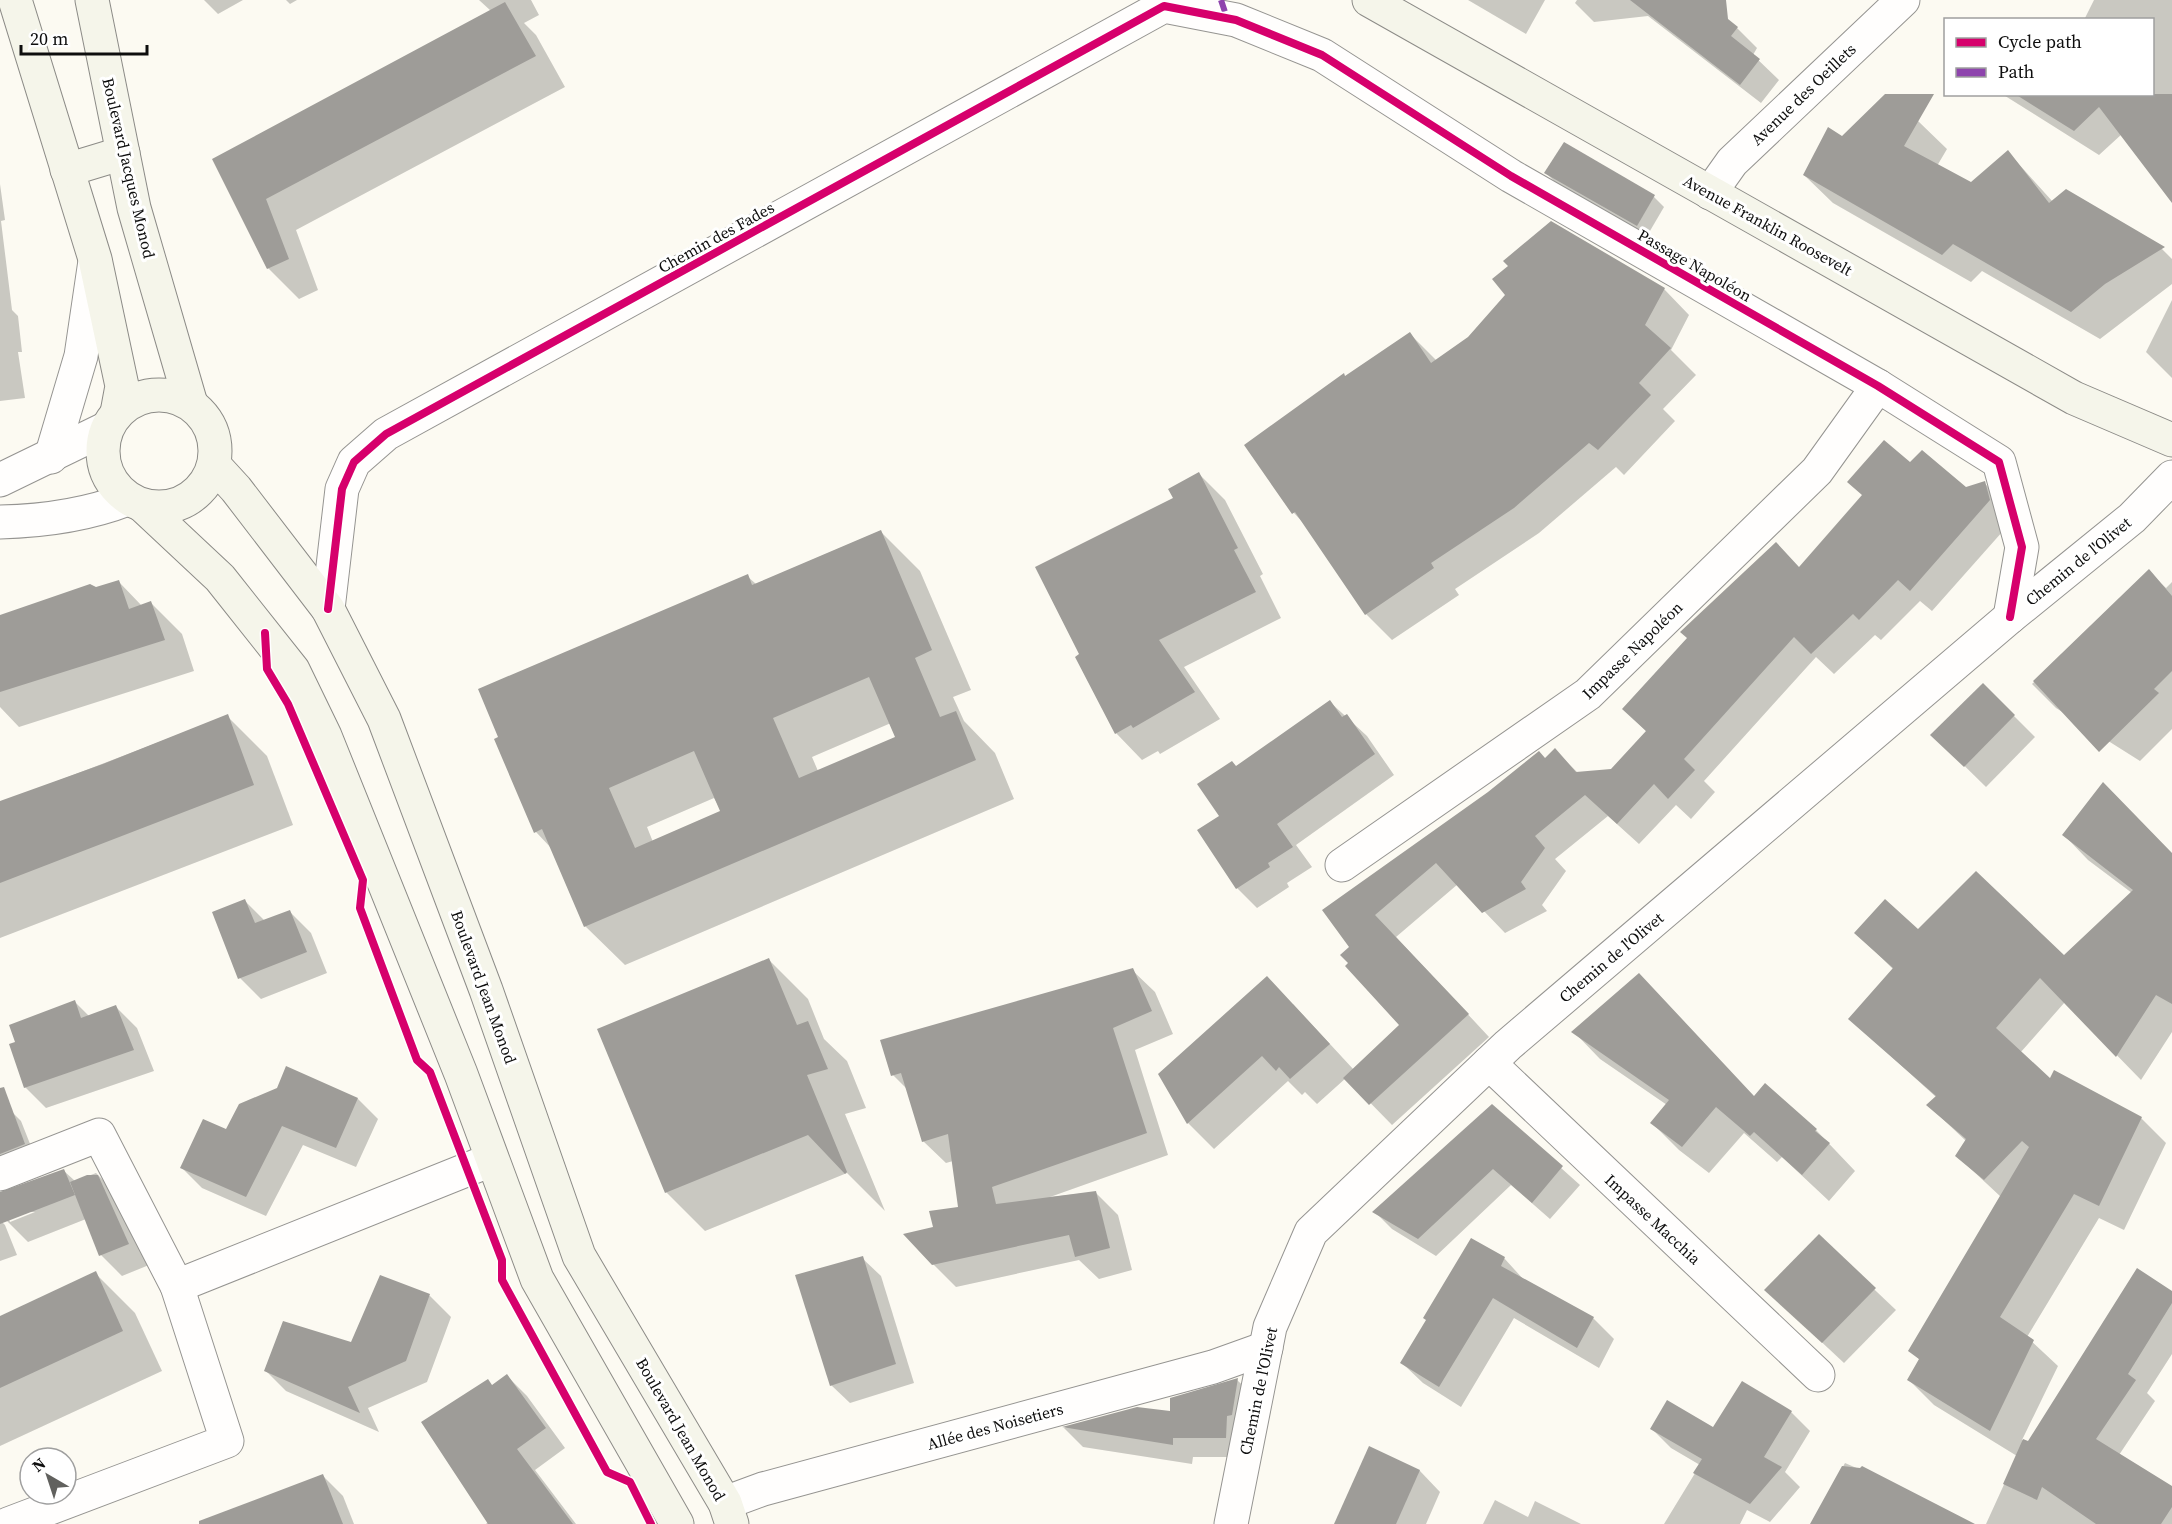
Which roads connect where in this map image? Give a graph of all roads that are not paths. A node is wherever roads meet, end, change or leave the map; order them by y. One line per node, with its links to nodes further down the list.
1 (15, 0): 7 (street)
2 (92, 0): 6 (street, Boulevard Jacques Monod)
3 (1369, 0): 8 (street, Avenue Franklin Roosevelt)
4 (1903, 0): 8 (street, Avenue des Oeillets)
5 (1236, 20): 10 (street, Passage Napoléon); 20 (street, Chemin des Fades)
6 (123, 153): 7 (street); 11 (street, Boulevard Jacques Monod)
7 (67, 170): 9 (street)
8 (1710, 193): 13 (street, Avenue Franklin Roosevelt)
9 (95, 259): 12 (street); 14 (street)
10 (1878, 386): 21 (street, Passage Napoléon); 22 (street, Impasse Napoléon)
11 (191, 404): 12 (street); 15 (street)
12 (112, 421): 14 (street); 18 (street)
13 (2172, 440)
14 (51, 457): 16 (street)
15 (214, 465): 18 (street); 20 (street, Boulevard Jean Monod)
16 (0, 480)
17 (2163, 487): 21 (street, Chemin de l'Olivet)
18 (135, 502): 19 (street); 24 (street)
19 (0, 522)
20 (328, 609): 29 (street, Boulevard Jean Monod)
21 (2010, 616): 23 (street, Chemin de l'Olivet)
22 (1342, 865)
23 (1489, 1063): 27 (street, Chemin de l'Olivet); 28 (street, Impasse Macchia)
24 (491, 1160): 26 (street); 31 (street)
25 (0, 1174): 26 (street)
26 (177, 1286): 30 (street)
27 (1266, 1348): 29 (street, Allée des Noisetiers); 32 (street, Chemin de l'Olivet)
28 (1818, 1375)
29 (729, 1514)
30 (8, 1524)
31 (677, 1524)
32 (1231, 1524)

